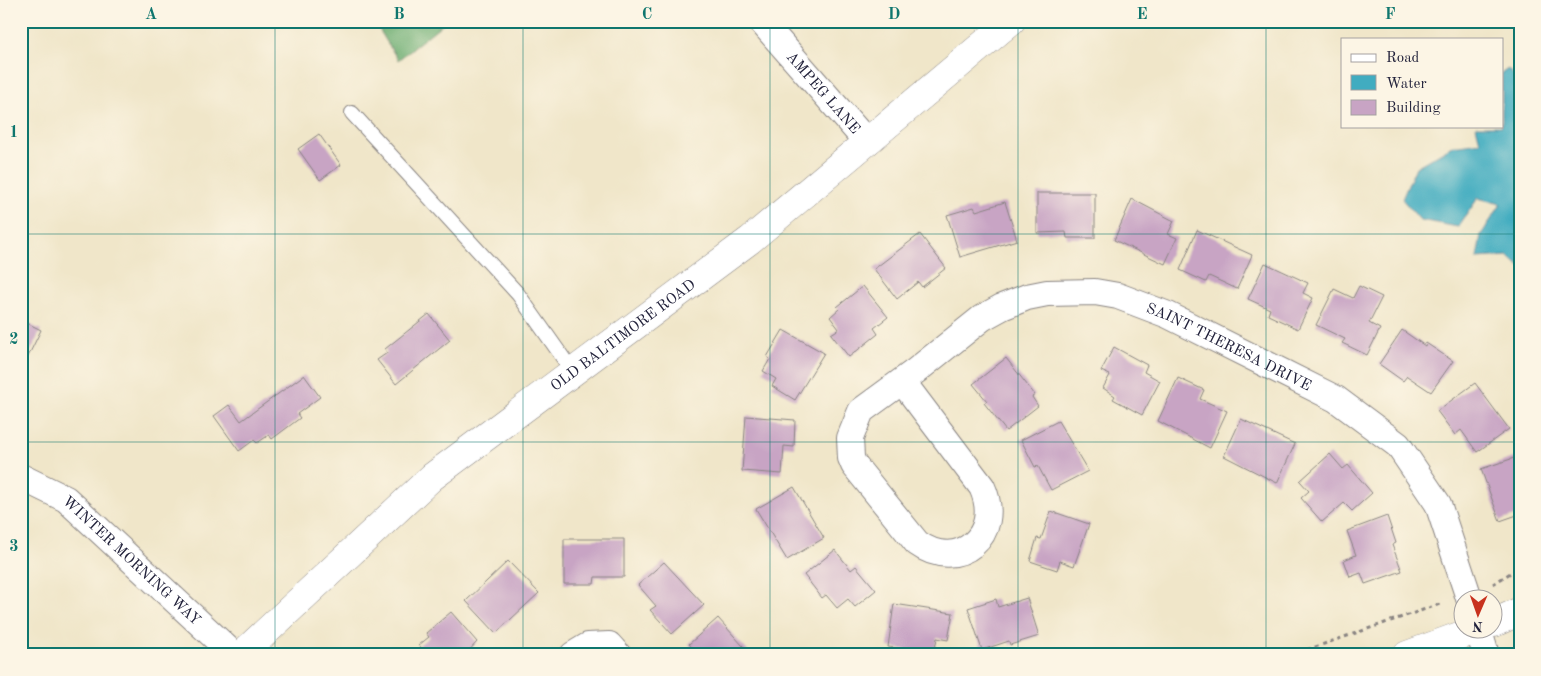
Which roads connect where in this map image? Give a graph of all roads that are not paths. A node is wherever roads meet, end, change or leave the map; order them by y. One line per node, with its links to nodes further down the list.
1 (761, 21): 4 (street, AMPEG LANE)
2 (1011, 21): 4 (street, OLD BALTIMORE ROAD)
3 (352, 113): 5 (lane)
4 (867, 142): 5 (street, OLD BALTIMORE ROAD)
5 (573, 372): 13 (street, OLD BALTIMORE ROAD)
6 (902, 382): 6 (street, SAINT THERESA DRIVE); 8 (street, SAINT THERESA DRIVE)
7 (21, 477): 12 (street, WINTER MORNING WAY)
8 (1466, 588)
9 (1520, 611): 10 (street)
10 (1504, 621)
11 (1466, 638): 16 (street)
12 (234, 655)
13 (241, 655)
14 (573, 655): 15 (street)
15 (618, 655)
16 (1407, 655)

